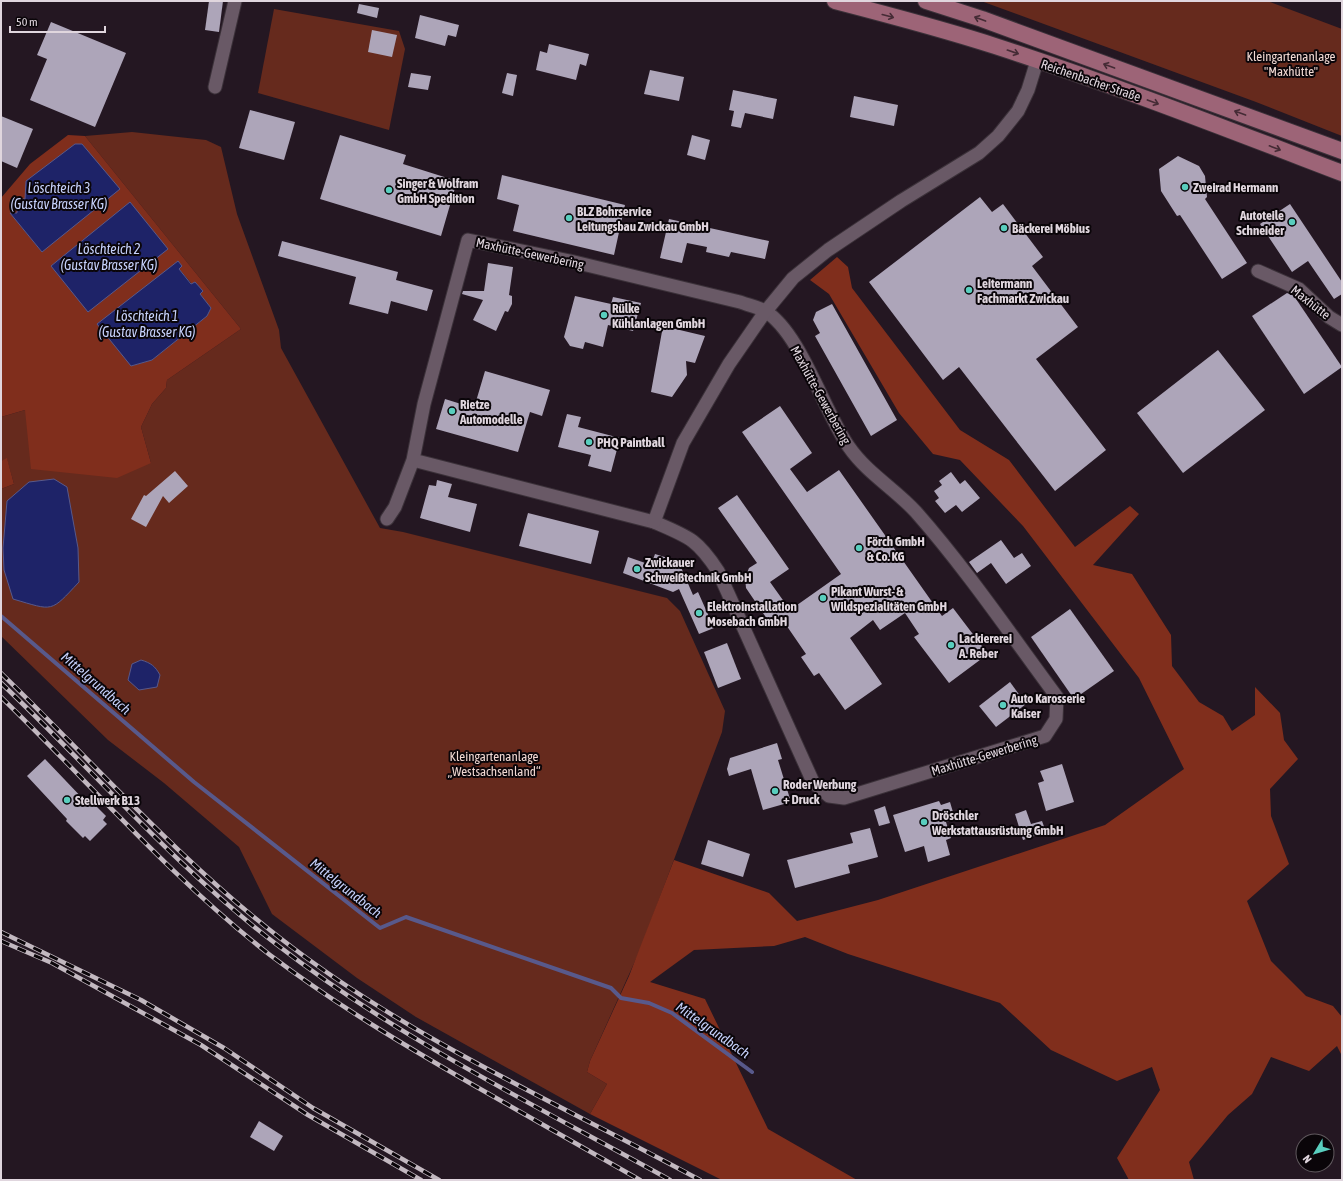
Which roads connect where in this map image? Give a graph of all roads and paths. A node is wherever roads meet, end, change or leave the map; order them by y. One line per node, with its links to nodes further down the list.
1 (234, 1): 6 (street)
2 (835, 1): 5 (main road, Reichenbacher Straße, one-way to 5)
3 (926, 1): 4 (main road, Reichenbacher Straße, one-way to 3)
4 (1043, 42): 5 (main road); 7 (main road, Reichenbacher Straße, one-way to 4)
5 (1037, 61): 8 (main road, Reichenbacher Straße, one-way to 8); 10 (street)
6 (215, 87)
7 (1342, 151)
8 (1342, 173)
9 (1258, 271): 11 (street, Maxhütte)
10 (765, 312): 12 (street, Maxhütte-Gewerbering); 14 (street); 14 (street, Maxhütte-Gewerbering)
11 (1342, 325)
12 (413, 460): 13 (street, Maxhütte-Gewerbering); 14 (street, Maxhütte-Gewerbering)
13 (387, 519)
14 (654, 522)

